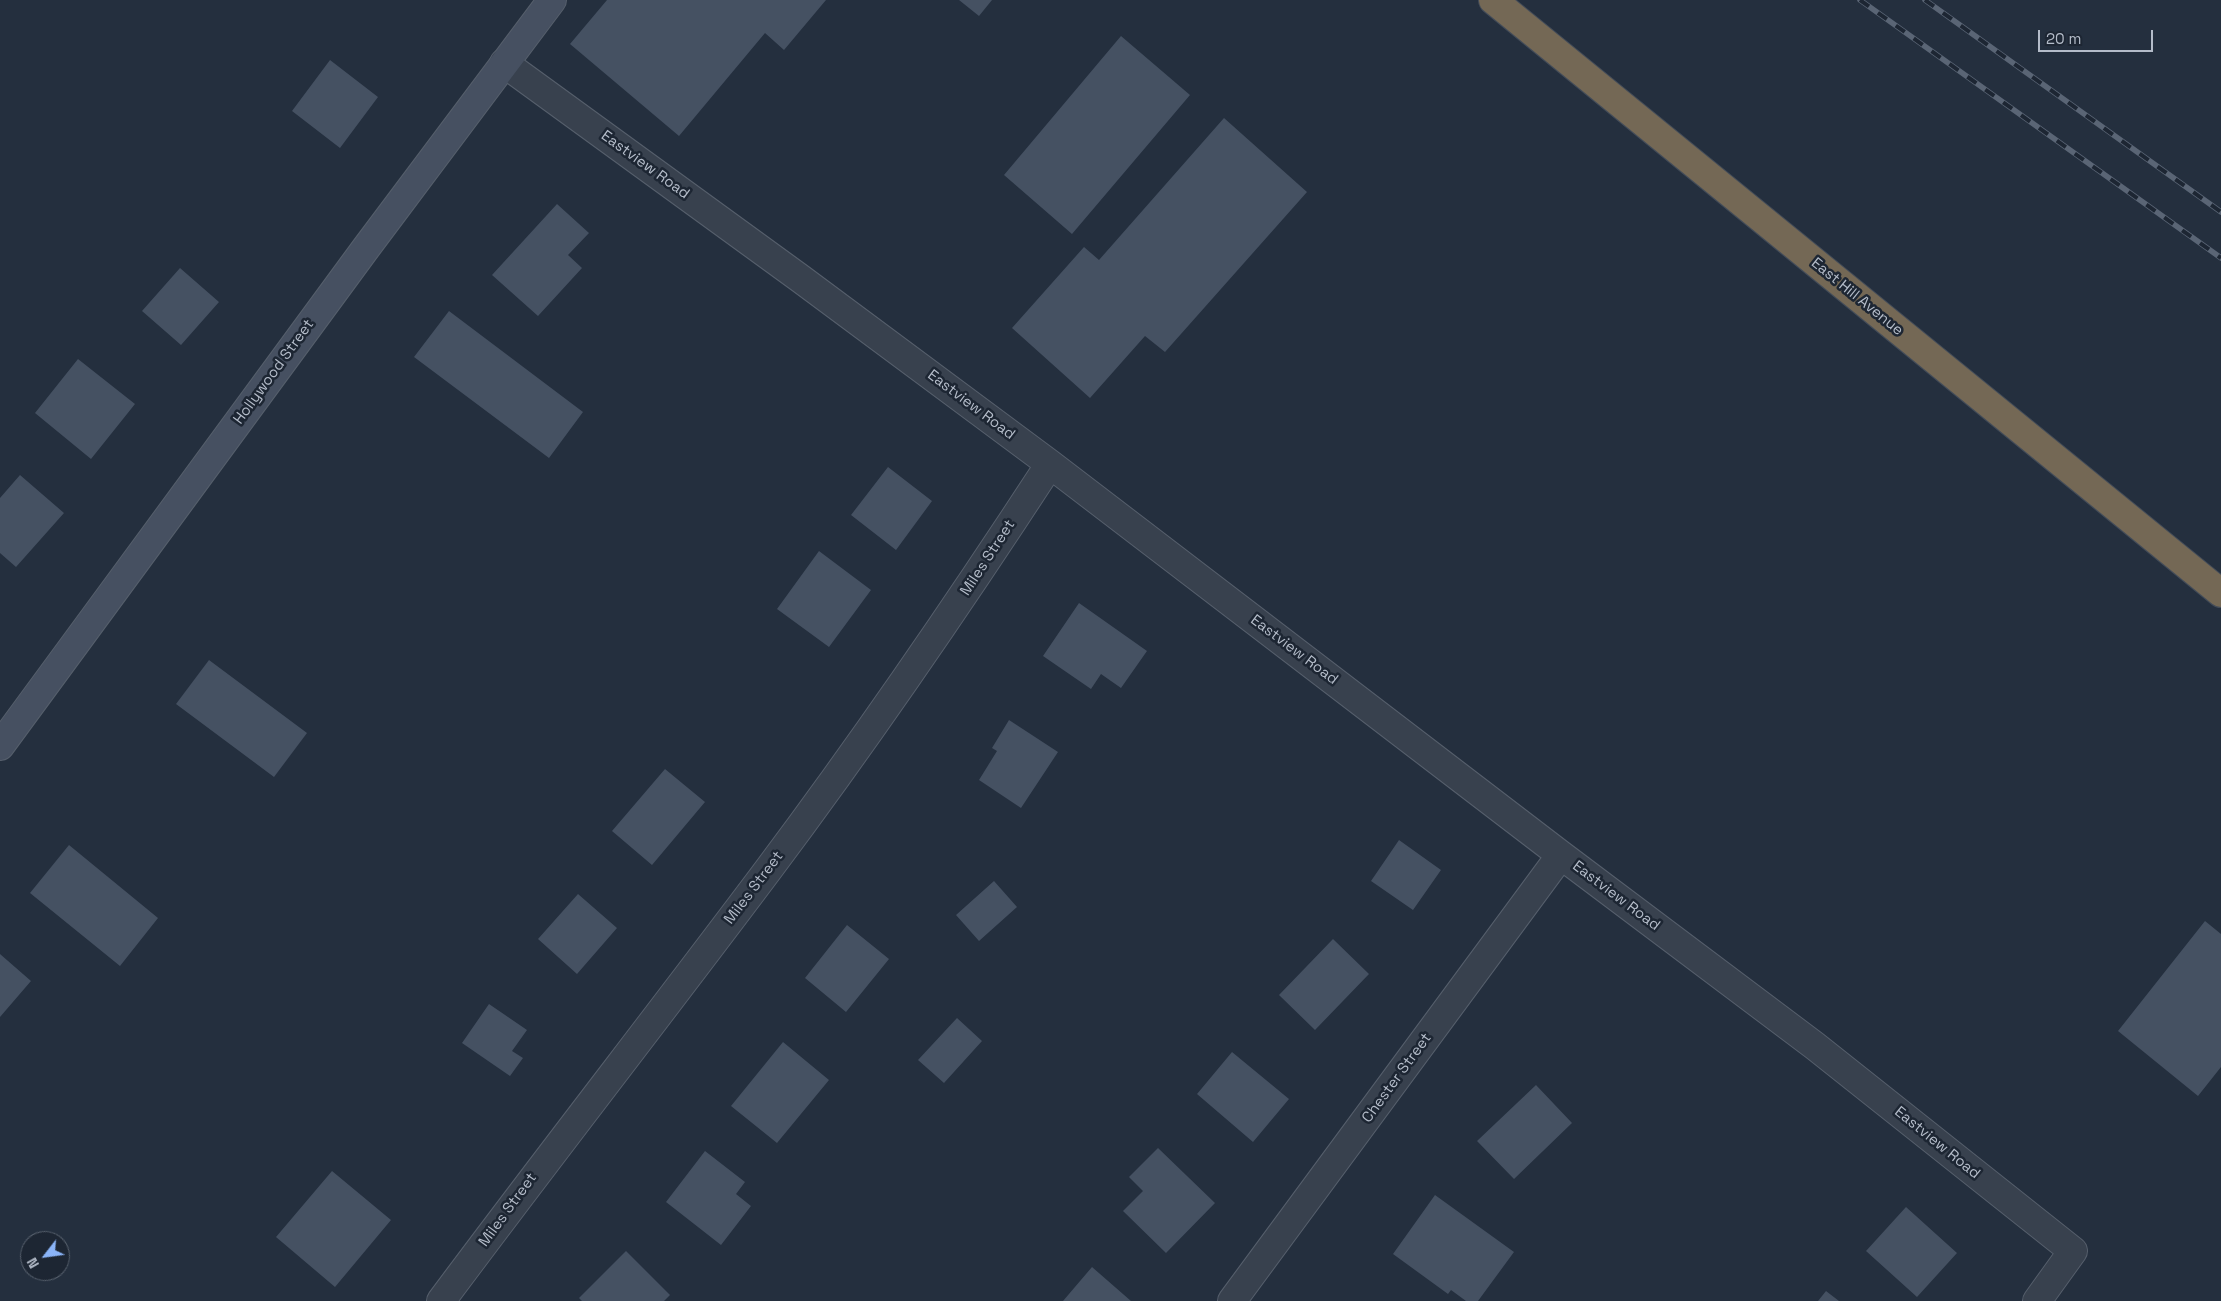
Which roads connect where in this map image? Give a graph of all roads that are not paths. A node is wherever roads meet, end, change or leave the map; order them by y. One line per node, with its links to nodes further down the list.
1 (552, 0): 3 (street, Hollywood Street)
2 (1493, 0): 5 (highway, East Hill Avenue)
3 (504, 63): 4 (street, Eastview Road); 6 (street, Hollywood Street)
4 (1050, 464): 7 (street, Eastview Road); 8 (street, Miles Street)
5 (2221, 593)
6 (0, 746)
7 (1561, 855): 9 (street, Chester Street); 10 (street, Eastview Road)
8 (442, 1301)
9 (1232, 1301)
10 (2037, 1301)

